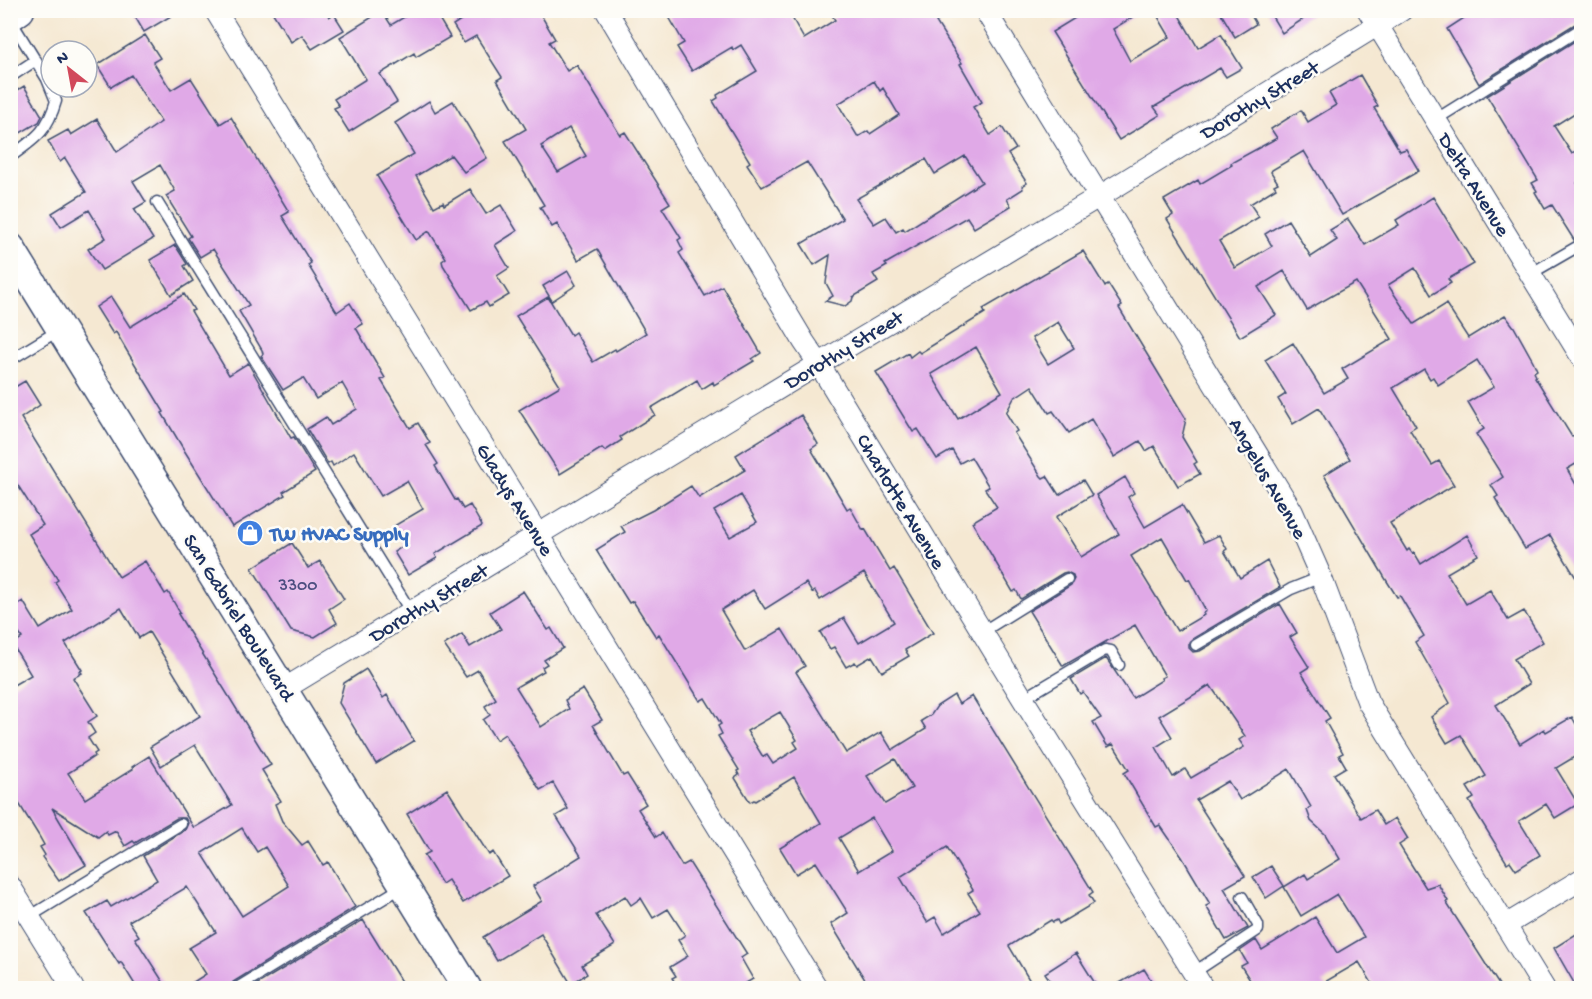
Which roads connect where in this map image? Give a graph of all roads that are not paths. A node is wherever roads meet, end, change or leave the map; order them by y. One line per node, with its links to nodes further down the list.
1 (20, 10): 6 (main road)
2 (215, 10): 22 (street, Gladys Avenue)
3 (606, 10): 21 (street, Charlotte Avenue)
4 (985, 10): 13 (street, Angelus Avenue)
5 (1402, 10): 7 (street, Dorothy Street)
6 (10, 18): 9 (lane)
7 (1373, 18): 11 (street, Delta Avenue); 13 (street, Dorothy Street)
8 (1579, 30): 11 (lane)
9 (36, 60): 10 (lane); 12 (lane)
10 (10, 76)
11 (1436, 120): 17 (street, Delta Avenue)
12 (10, 157)
13 (1098, 196): 21 (street, Dorothy Street); 23 (street, Angelus Avenue)
14 (157, 202): 25 (lane)
15 (1581, 244): 17 (lane)
16 (10, 247): 18 (main road, San Gabriel Boulevard)
17 (1530, 274): 19 (street, Delta Avenue)
18 (62, 329): 20 (lane); 29 (main road, San Gabriel Boulevard)
19 (1581, 358)
20 (10, 360)
21 (819, 364): 22 (street, Dorothy Street); 26 (street, Charlotte Avenue)
22 (538, 535): 25 (street, Dorothy Street); 42 (street, Gladys Avenue)
23 (1321, 577): 27 (lane); 37 (street, Angelus Avenue)
24 (1067, 579): 26 (lane)
25 (411, 612): 29 (street, Dorothy Street)
26 (982, 632): 30 (street, Charlotte Avenue)
27 (1196, 645)
28 (1119, 665): 30 (lane)
29 (284, 690): 34 (main road, San Gabriel Boulevard)
30 (1023, 699): 38 (street, Charlotte Avenue)
31 (181, 824): 36 (lane)
32 (1581, 879): 37 (street)
33 (10, 886): 36 (street)
34 (405, 886): 40 (lane); 41 (main road, San Gabriel Boulevard)
35 (1242, 897): 38 (lane)
36 (29, 917): 39 (street)
37 (1506, 925): 43 (street, Angelus Avenue)
38 (1198, 981)
39 (73, 988)
40 (237, 988)
41 (467, 988)
42 (817, 988)
43 (1544, 988)

